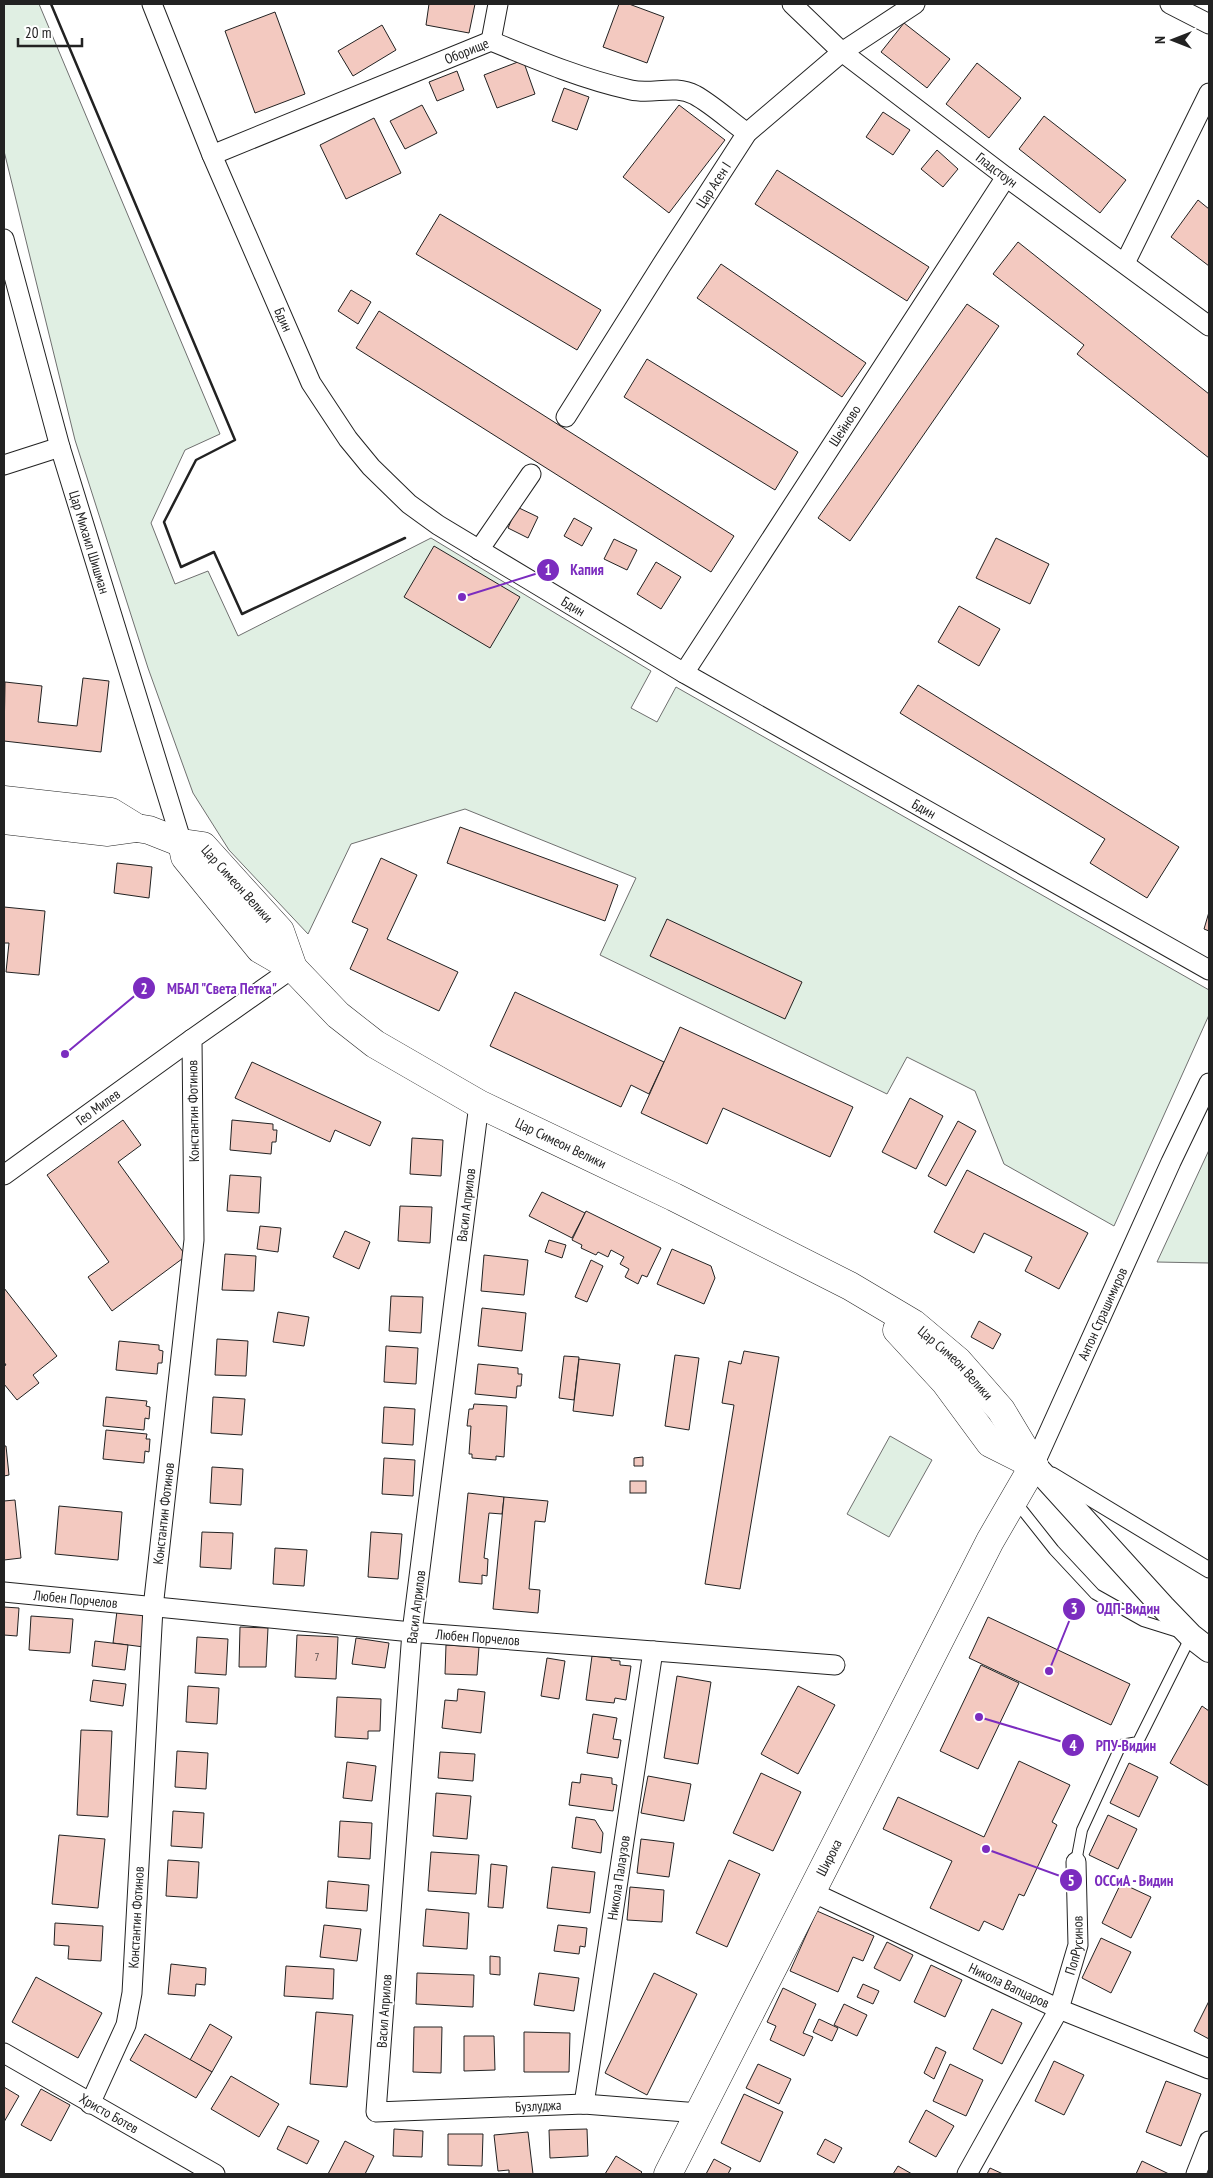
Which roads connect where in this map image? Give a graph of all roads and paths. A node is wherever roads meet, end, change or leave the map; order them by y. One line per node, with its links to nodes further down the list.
1 (152, 4): 11 (street, Бдин)
2 (498, 4): 7 (street)
3 (792, 4): 8 (street, Гладстоун)
4 (915, 4): 8 (street, Цар Асен I)
5 (1170, 4): 6 (street)
6 (1209, 24)
7 (491, 41): 10 (street, Оборище); 11 (street, Оборище)
8 (842, 52): 10 (street, Цар Асен I); 12 (street, Гладстоун)
9 (1209, 93): 14 (street)
10 (748, 133): 16 (street, Цар Асен I)
11 (212, 155): 20 (street, Бдин)
12 (1006, 177): 14 (street, Гладстоун); 21 (street, Шейново)
13 (4, 239): 17 (street, Цар Михаил Шишман)
14 (1124, 263): 15 (street, Гладстоун)
15 (1209, 326)
16 (566, 417)
17 (60, 447): 18 (street); 25 (street, Цар Михаил Шишман)
18 (4, 465)
19 (531, 474): 20 (street)
20 (479, 550): 21 (street, Бдин)
21 (684, 674): 27 (street, Бдин)
22 (4, 800): 24 (main road, Цар Симеон Велики)
23 (4, 820): 24 (main road, Цар Симеон Велики)
24 (137, 828): 25 (main road, Цар Симеон Велики)
25 (182, 843): 26 (main road, Цар Симеон Велики)
26 (293, 968): 28 (street); 30 (main road, Цар Симеон Велики)
27 (1209, 970)
28 (192, 1039): 31 (street, Гео Милев); 37 (street, Константин Фотинов)
29 (1209, 1083): 32 (street, Антон Страшимиров)
30 (479, 1104): 32 (main road, Цар Симеон Велики); 38 (street, Васил Априлов)
31 (4, 1175)
32 (1034, 1465): 33 (main road, Антон Страшимиров); 35 (street); 39 (street, Цар Симеон Велики)
33 (1014, 1500): 34 (main road, Антон Страшимиров); 39 (lane)
34 (990, 1541): 43 (main road, Широка)
35 (1209, 1570)
36 (4, 1592): 37 (street, Любен Порчелов)
37 (153, 1608): 38 (street, Любен Порчелов); 47 (street, Константин Фотинов)
38 (417, 1632): 40 (street, Любен Порчелов); 49 (street, Васил Априлов)
39 (1200, 1643): 42 (lane, ПопРусинов)
40 (653, 1652): 41 (street, Любен Порчелов); 48 (street, Никола Палаузов)
41 (835, 1665)
42 (1076, 1862): 44 (street, ПопРусинов)
43 (812, 1892): 44 (street, Никола Вапцаров); 50 (main road, Широка)
44 (1059, 2009): 46 (street, Никола Вапцаров); 54 (street, ПопРусинов)
45 (4, 2053): 47 (street, Христо Ботев)
46 (1209, 2069)
47 (90, 2104): 52 (street, Христо Ботев)
48 (584, 2104): 49 (street, Бузлуджа); 50 (street, Бузлуджа)
49 (376, 2112)
50 (699, 2112): 53 (main road, Широка)
51 (1209, 2141): 55 (street)
52 (215, 2174)
53 (668, 2174)
54 (967, 2174)
55 (1196, 2174)

